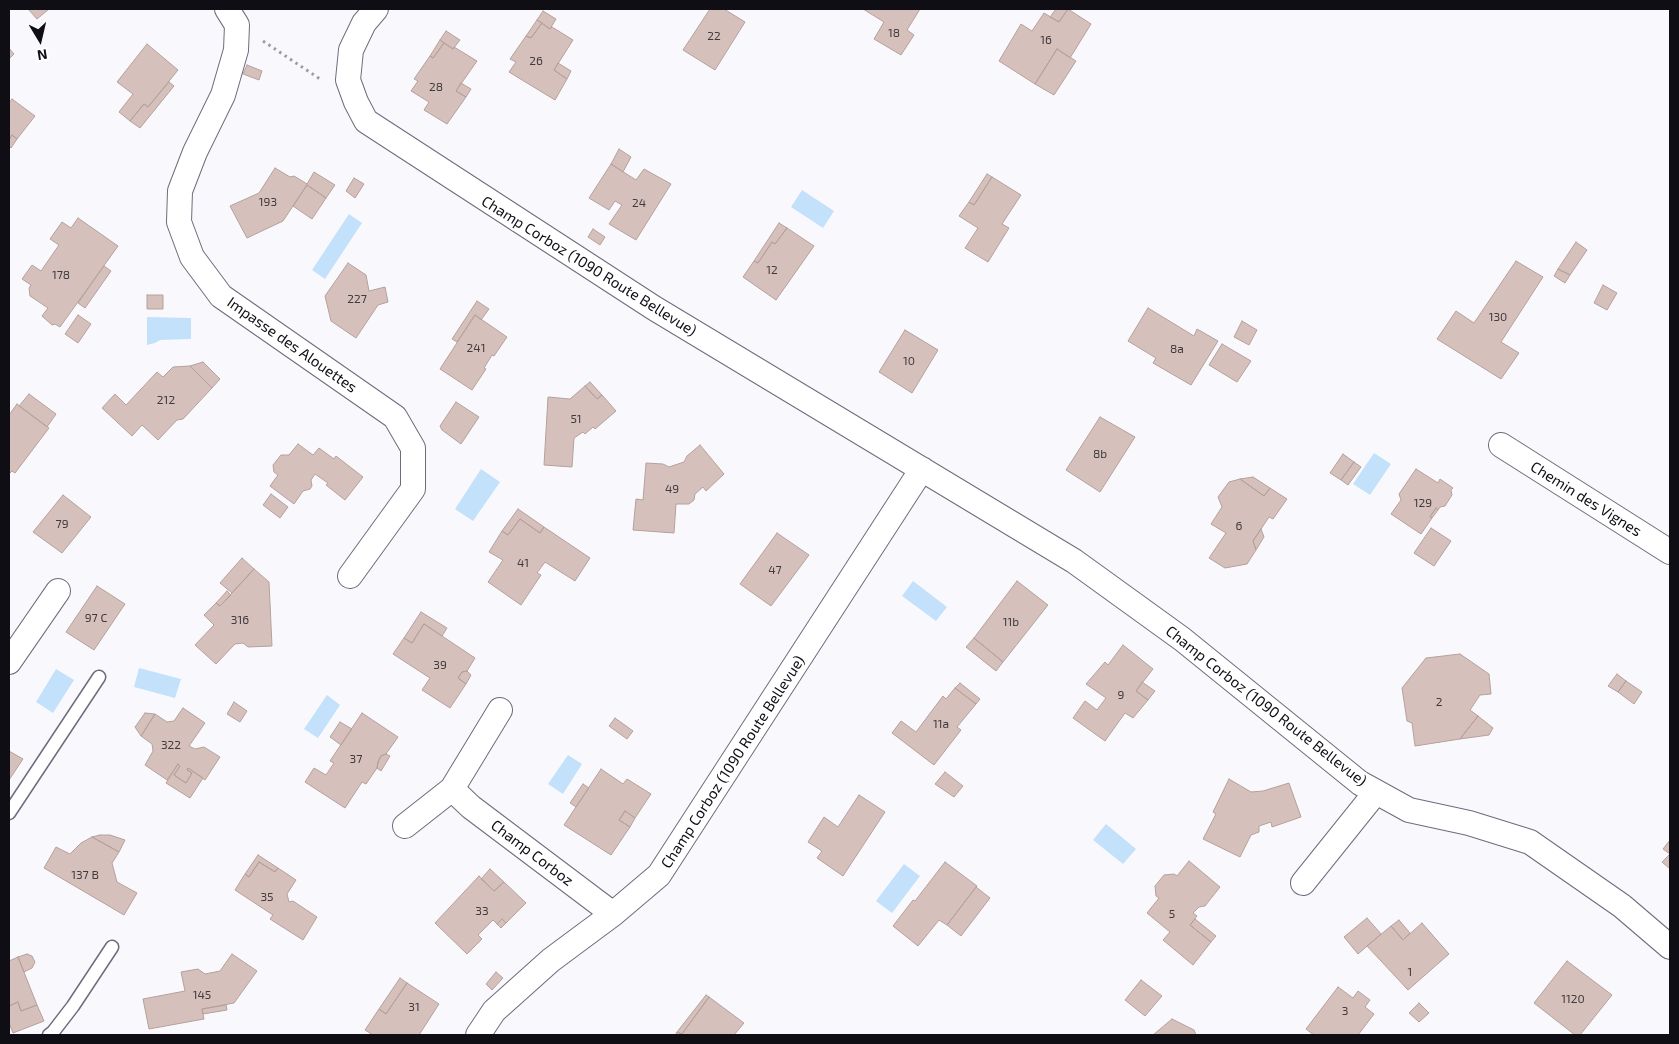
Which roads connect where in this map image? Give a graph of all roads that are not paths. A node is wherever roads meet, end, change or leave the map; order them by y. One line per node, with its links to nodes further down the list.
1 (376, 9): 4 (street, Champ Corboz (1090 Route Bellevue))
2 (232, 17): 6 (street, Impasse des Alouettes)
3 (1501, 445): 5 (street, Chemin des Vignes)
4 (922, 469): 12 (street, Champ Corboz (1090 Route Bellevue)); 16 (street, Champ Corboz (1090 Route Bellevue))
5 (1670, 552)
6 (350, 576)
7 (58, 591): 8 (street)
8 (9, 662)
9 (100, 677): 13 (lane)
10 (500, 710): 11 (street)
11 (452, 789): 14 (street); 16 (street, Champ Corboz)
12 (1376, 792): 15 (street); 18 (street, Champ Corboz (1090 Route Bellevue))
13 (9, 814)
14 (405, 826)
15 (1303, 883)
16 (613, 914): 20 (street, Champ Corboz (1090 Route Bellevue))
17 (112, 947): 19 (lane)
18 (1670, 947)
19 (49, 1035)
20 (478, 1035)

